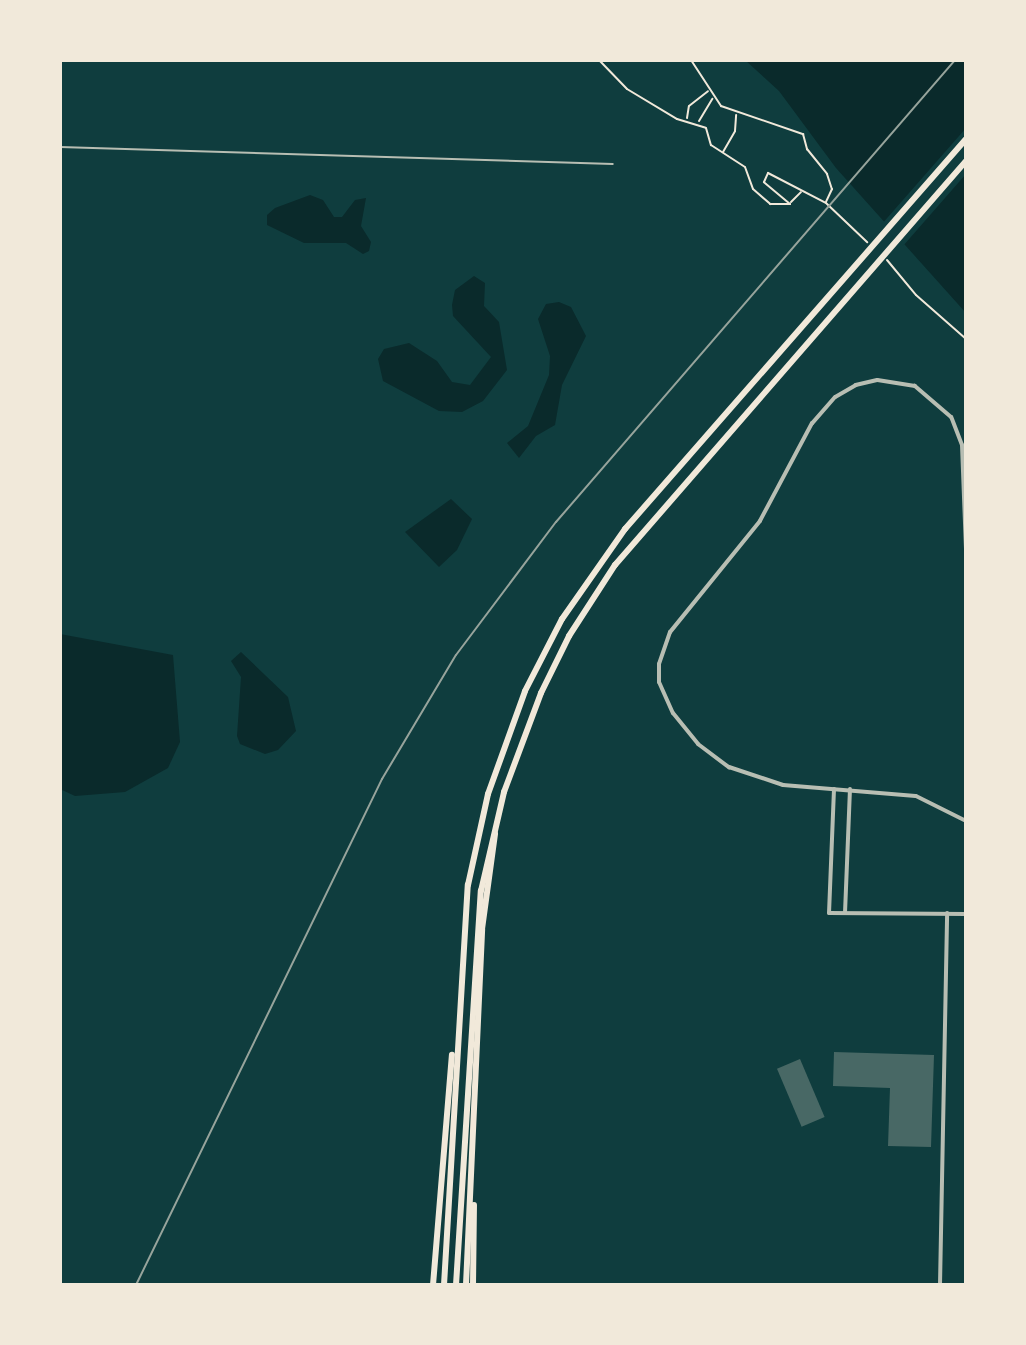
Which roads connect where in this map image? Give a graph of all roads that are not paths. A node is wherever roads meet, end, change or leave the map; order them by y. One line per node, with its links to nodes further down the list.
1 (966, 139): 13 (highway)
2 (60, 147): 4 (lane)
3 (966, 161): 9 (highway)
4 (613, 164)
5 (966, 549): 6 (street)
6 (834, 789): 7 (street); 10 (street)
7 (850, 789): 8 (street); 10 (street)
8 (966, 821)
9 (494, 826): 14 (highway); 17 (highway)
10 (845, 913): 11 (street)
11 (947, 913): 12 (street); 20 (street)
12 (966, 914)
13 (457, 1032): 15 (highway); 16 (highway)
14 (473, 1157): 18 (highway); 19 (highway)
15 (433, 1285)
16 (444, 1285)
17 (456, 1285)
18 (466, 1285)
19 (473, 1285)
20 (940, 1285)

